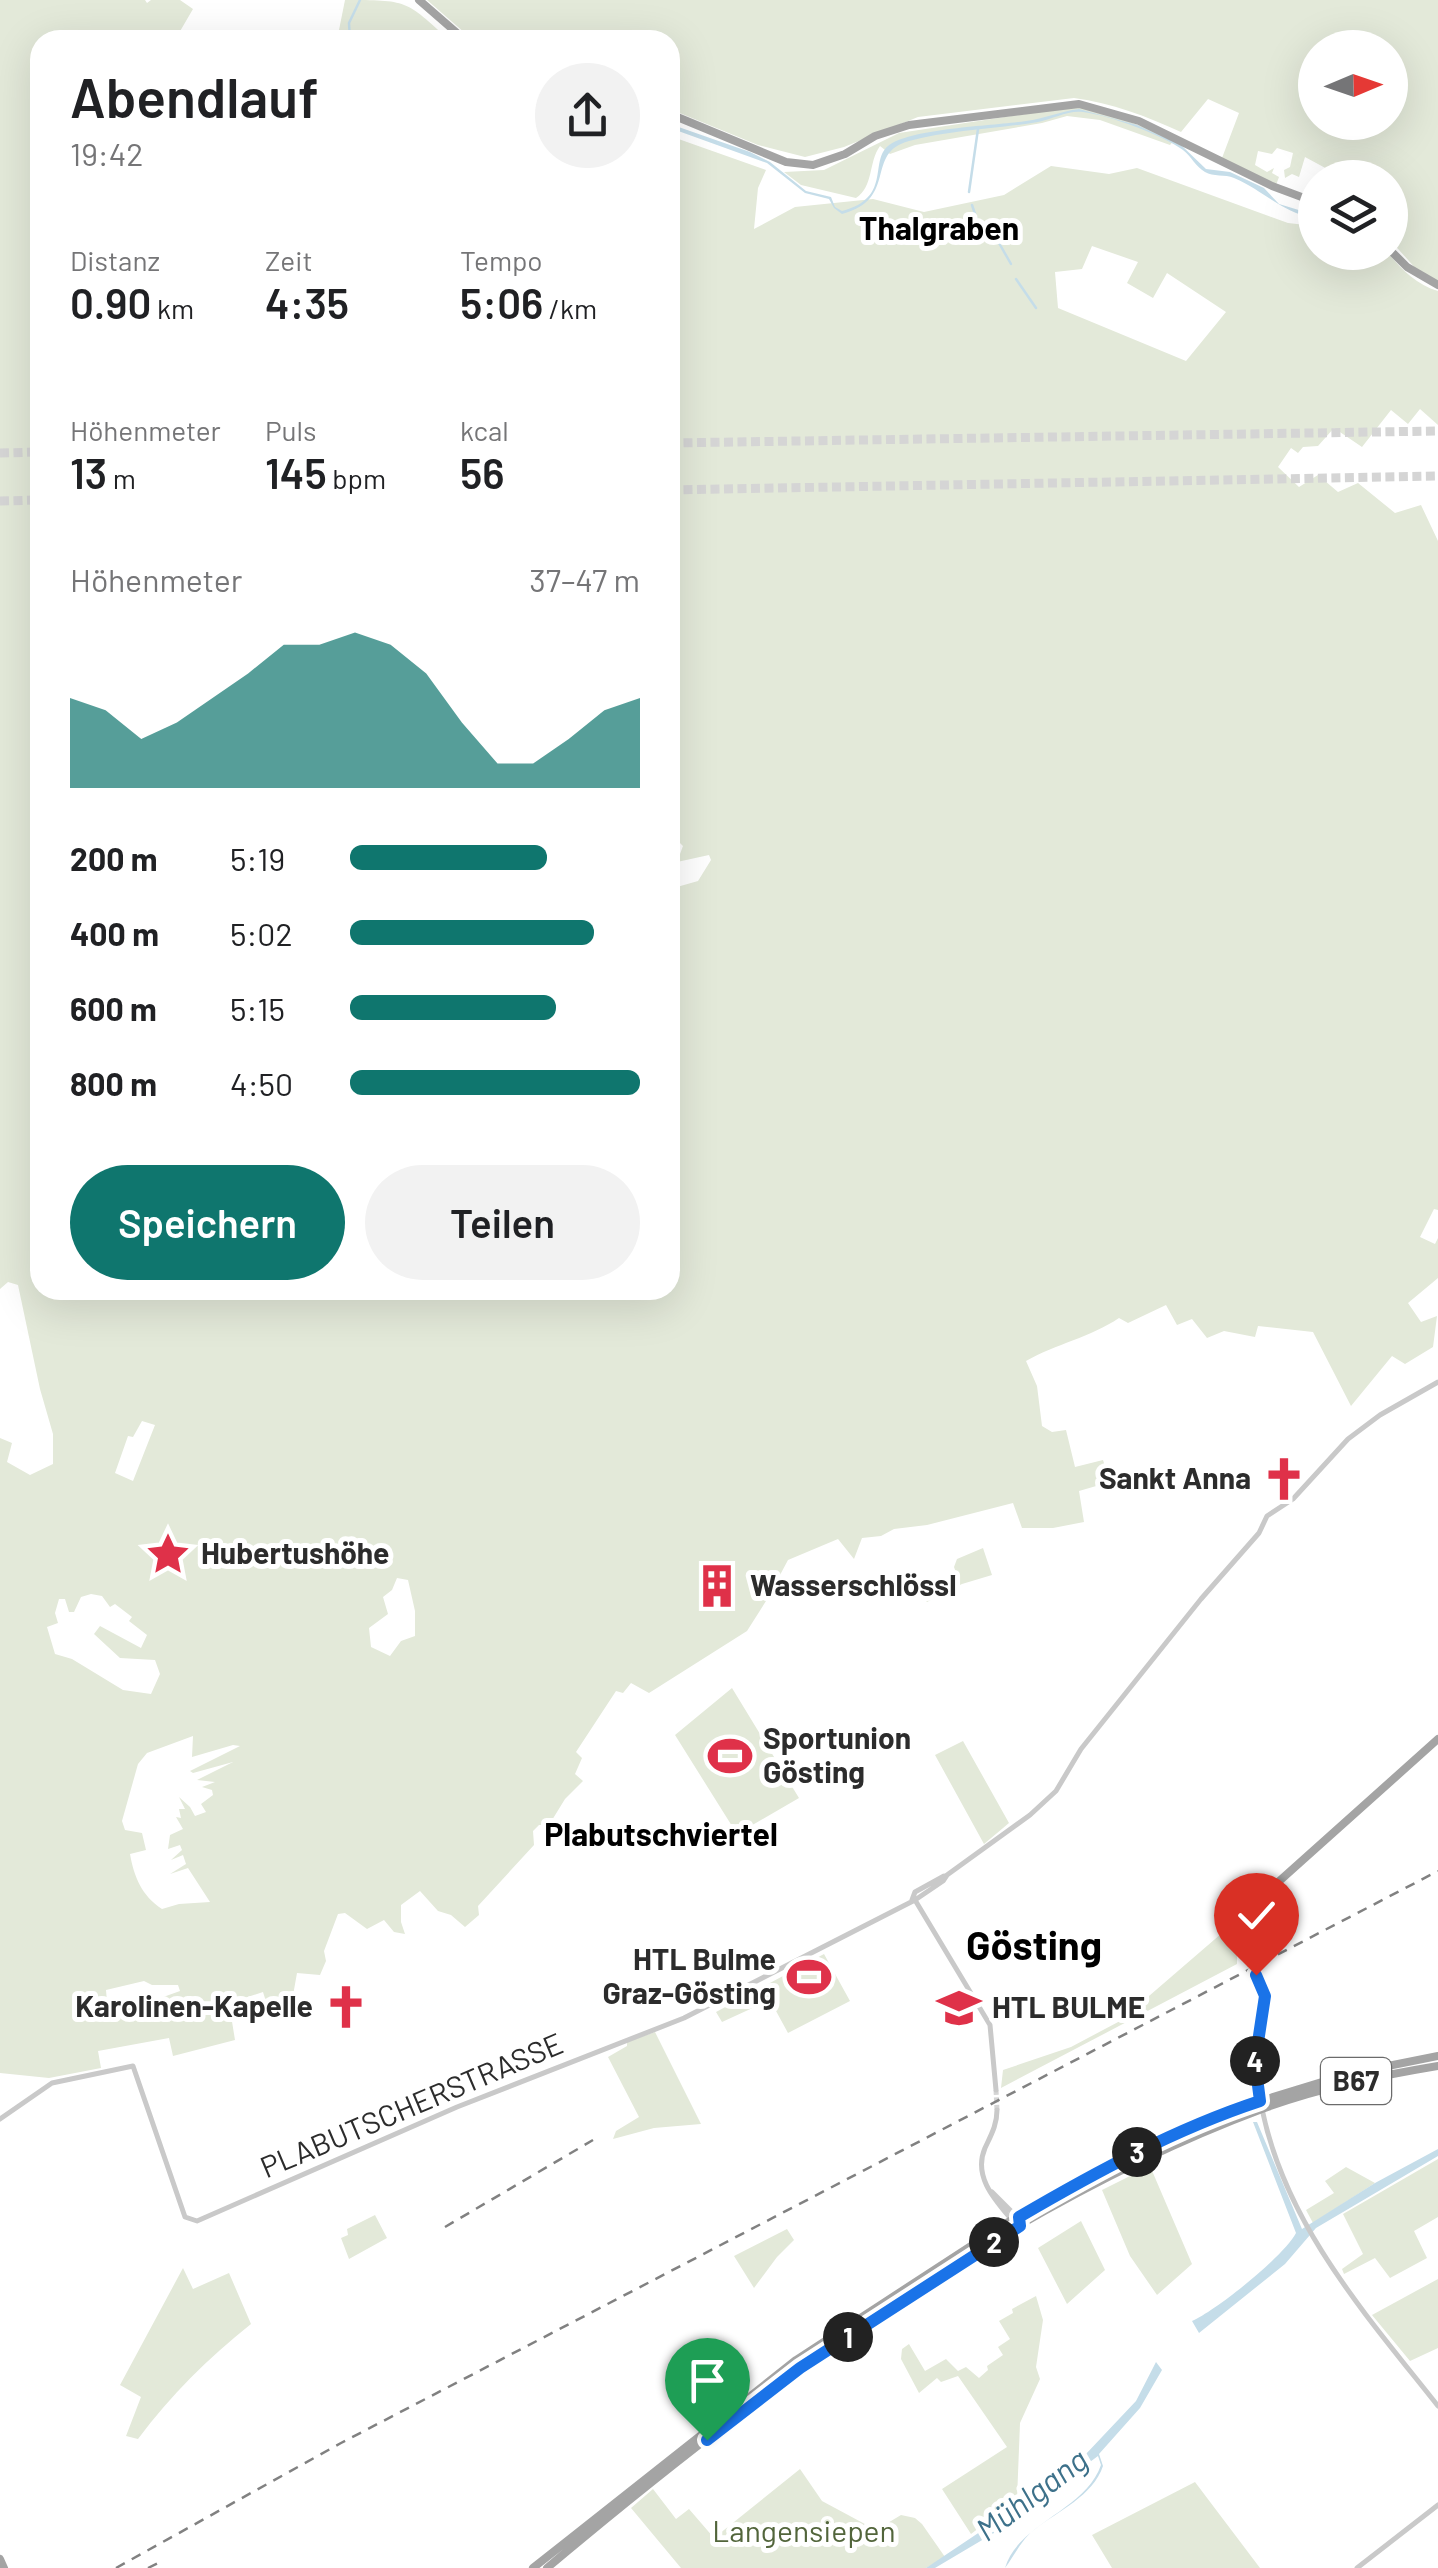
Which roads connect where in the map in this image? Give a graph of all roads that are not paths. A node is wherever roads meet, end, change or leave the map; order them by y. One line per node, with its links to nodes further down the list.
1 (419, 0): 2 (main road)
2 (453, 30)
3 (680, 118): 4 (main road)
4 (1298, 196)
5 (1408, 268): 6 (main road)
6 (1438, 285)
7 (1438, 1382): 9 (street, PLABUTSCHERSTRASSE)
8 (1438, 1739): 10 (main road)
9 (914, 1900): 14 (street); 17 (street, PLABUTSCHERSTRASSE)
10 (1248, 1958)
11 (1256, 1975): 15 (main road)
12 (1438, 2056): 15 (main road, B67)
13 (1438, 2066): 15 (main road, B67)
14 (996, 2090)
15 (1261, 2105): 18 (main road, B67); 19 (street)
16 (997, 2110): 18 (street)
17 (0, 2119)
18 (1017, 2221): 23 (main road, B67); 24 (main road, B67)
19 (1438, 2406)
20 (1438, 2505): 25 (street)
21 (0, 2559): 22 (main road)
22 (4, 2568)
23 (532, 2568)
24 (546, 2568)
25 (1357, 2568)

